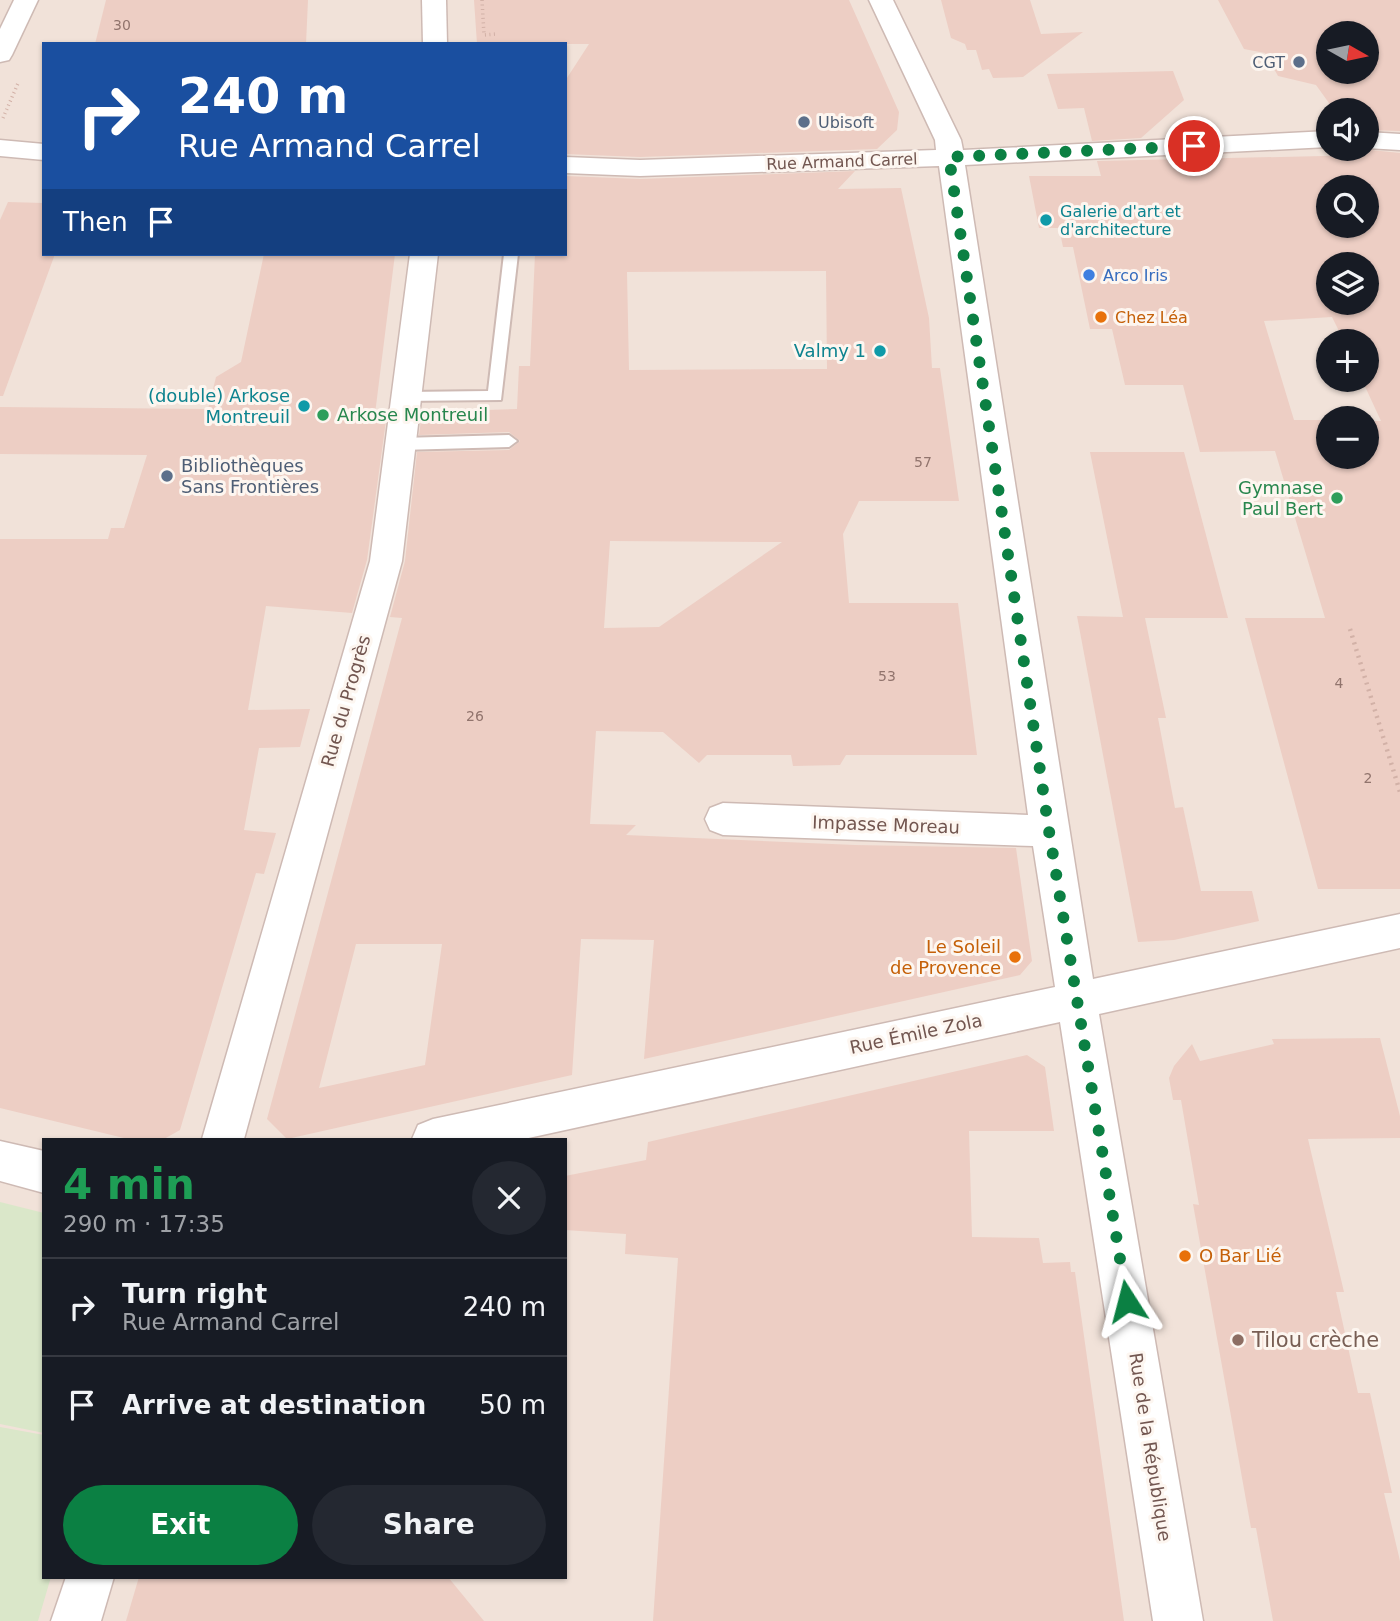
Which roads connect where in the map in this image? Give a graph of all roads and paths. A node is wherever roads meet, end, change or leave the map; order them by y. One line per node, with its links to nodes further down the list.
1 (26, 0): 7 (street)
2 (434, 0): 6 (street)
3 (482, 0): 5 (path)
4 (881, 0): 13 (street, Rue de la République)
5 (496, 34)
6 (435, 42)
7 (0, 55)
8 (1316, 140): 13 (street, Rue Armand Carrel)
9 (1379, 141): 10 (street)
10 (1400, 142)
11 (0, 148): 12 (street)
12 (42, 152)
13 (949, 157): 14 (street, Rue Armand Carrel); 23 (street, Rue de la République)
14 (567, 165)
15 (424, 256): 17 (street, Rue du Progrès)
16 (511, 256): 17 (lane)
17 (406, 397): 19 (street, Rue du Progrès)
18 (509, 441): 19 (lane)
19 (401, 443): 26 (street, Rue du Progrès)
20 (1350, 629): 21 (path)
21 (1400, 792)
22 (723, 820): 23 (street, Impasse Moreau)
23 (1049, 831): 25 (street, Rue de la République)
24 (1400, 931): 25 (street, Rue Émile Zola)
25 (1079, 998): 27 (street, Rue Émile Zola); 32 (street, Rue de la République)
26 (223, 1138)
27 (438, 1138)
28 (0, 1161): 29 (street)
29 (42, 1172)
30 (89, 1579): 31 (street)
31 (76, 1621)
32 (1178, 1621)

